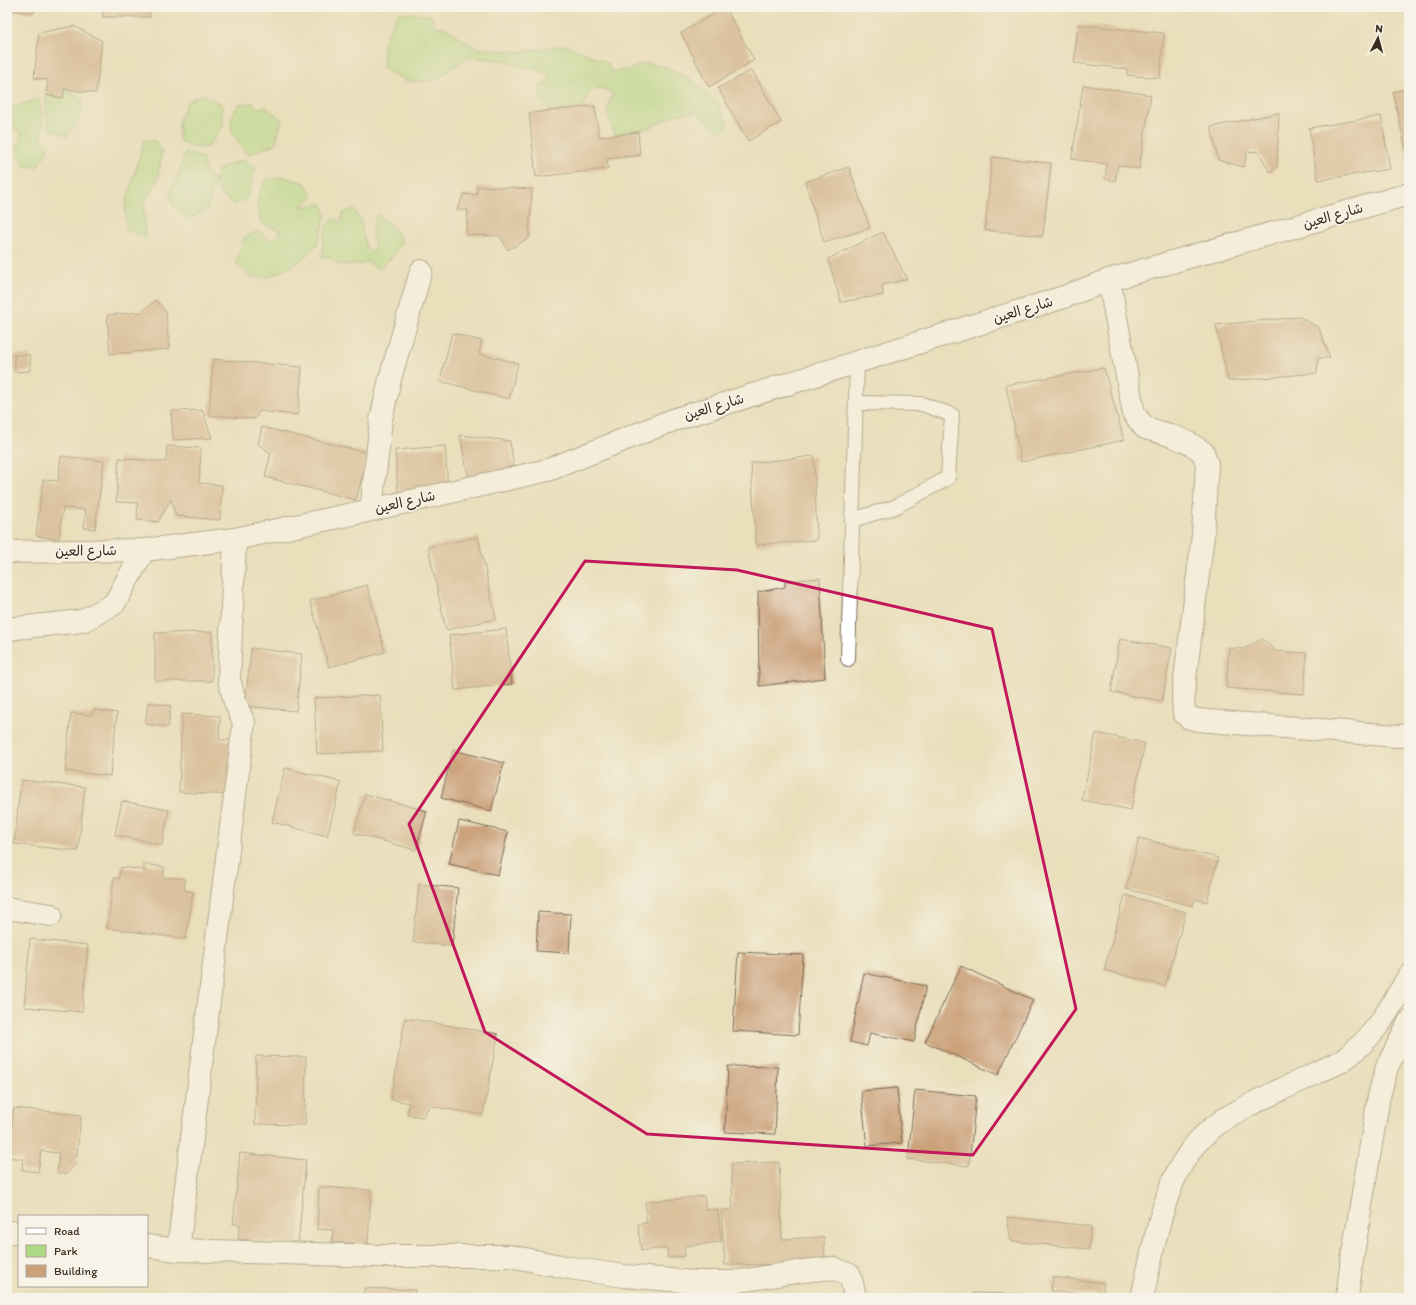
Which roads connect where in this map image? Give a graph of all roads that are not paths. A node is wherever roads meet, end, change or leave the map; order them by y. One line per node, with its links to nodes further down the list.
1 (1409, 194): 3 (street, شارع العين)
2 (421, 271): 6 (street)
3 (1109, 280): 4 (street, شارع العين); 13 (street)
4 (857, 362): 5 (lane); 6 (street, شارع العين)
5 (856, 403): 7 (lane); 7 (lane)
6 (371, 510): 8 (street, شارع العين)
7 (852, 520): 12 (lane)
8 (236, 539): 9 (street, شارع العين); 21 (street)
9 (144, 550): 10 (street, شارع العين); 11 (street)
10 (7, 552)
11 (7, 629)
12 (848, 659)
13 (1409, 735)
14 (7, 908): 15 (street)
15 (51, 915)
16 (1409, 976): 23 (street)
17 (1409, 1022): 24 (street)
18 (7, 1232): 19 (street)
19 (18, 1232)
20 (148, 1246): 21 (street)
21 (178, 1250): 22 (street)
22 (854, 1298)
23 (1142, 1298)
24 (1347, 1298)

